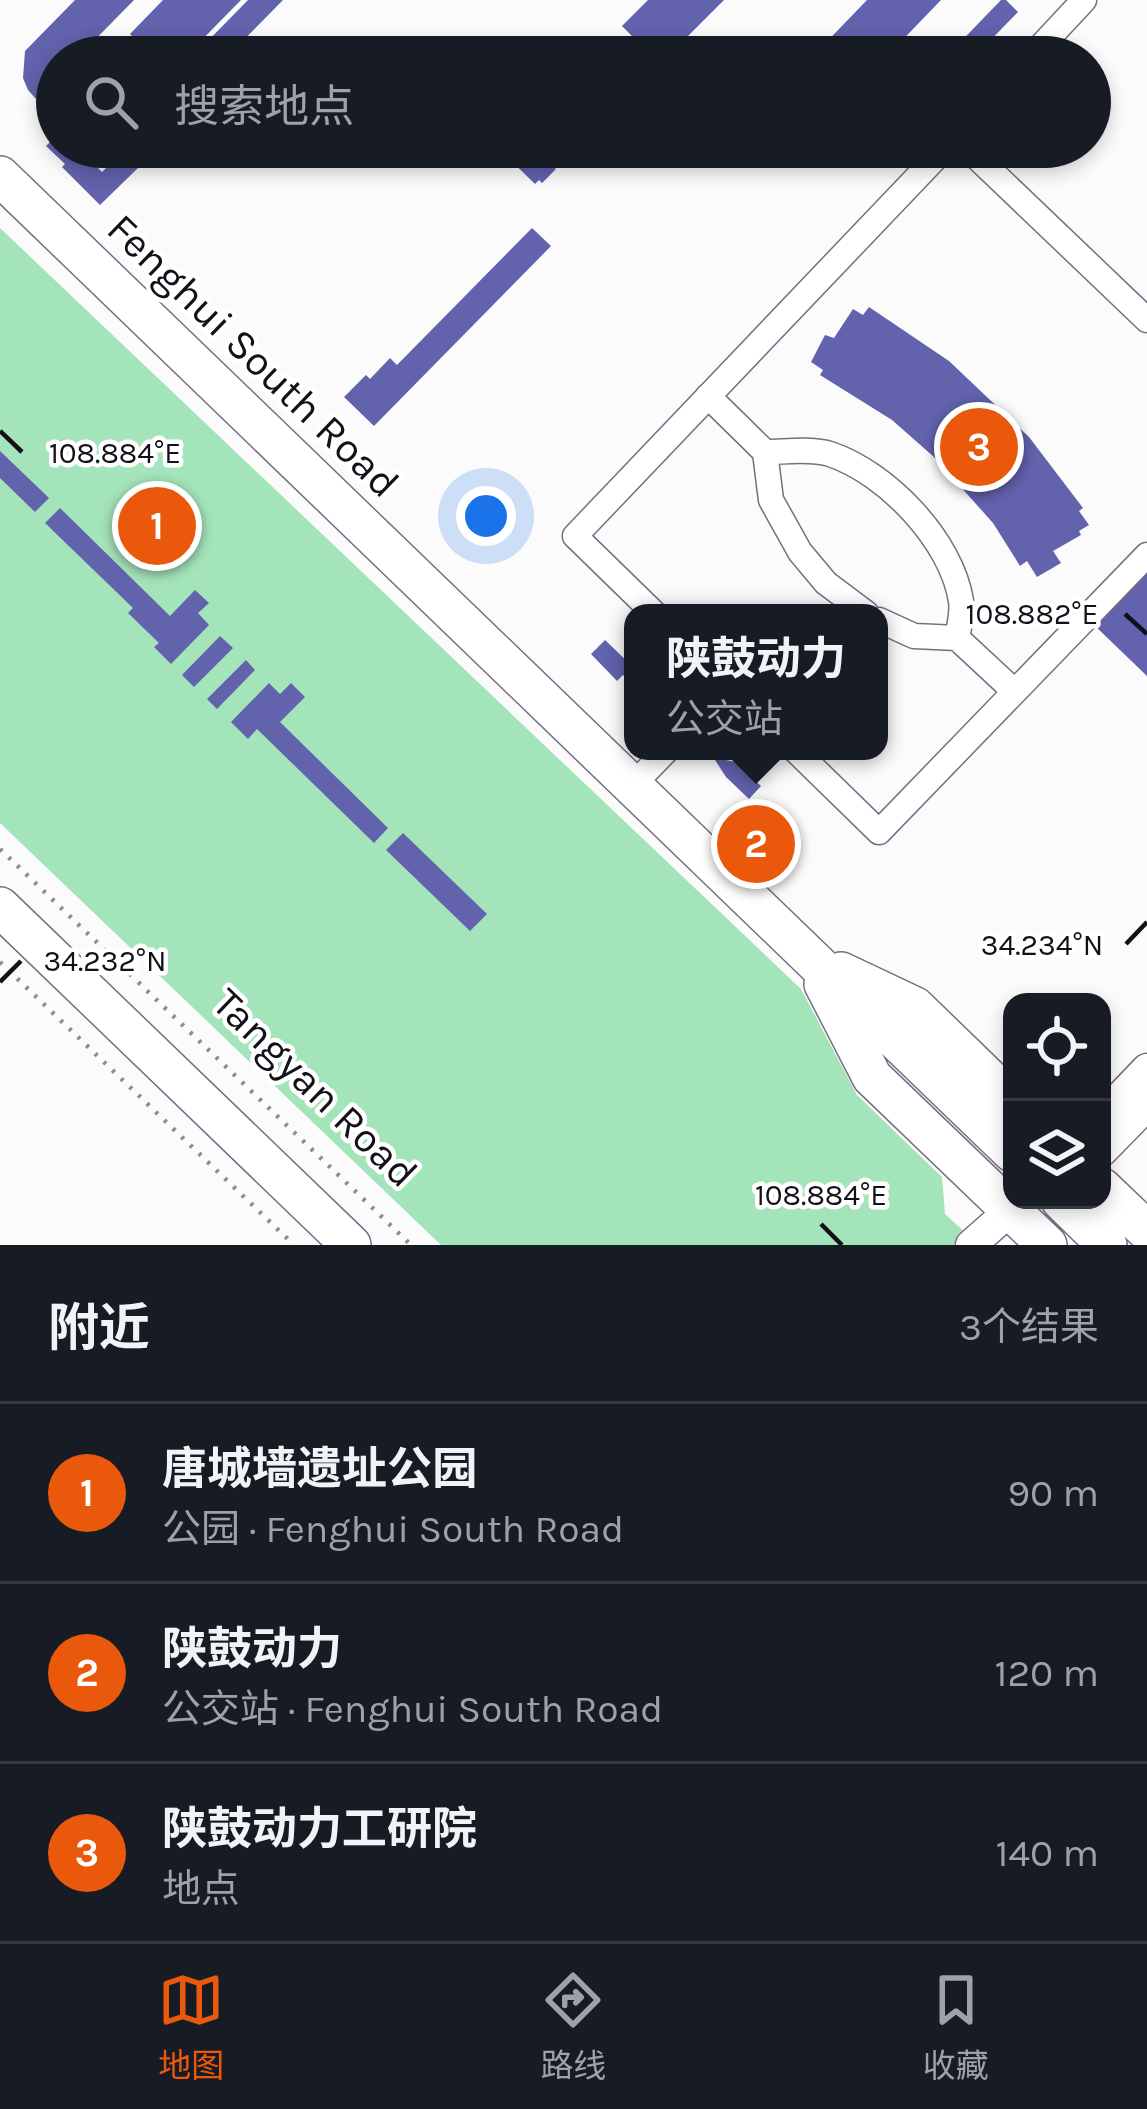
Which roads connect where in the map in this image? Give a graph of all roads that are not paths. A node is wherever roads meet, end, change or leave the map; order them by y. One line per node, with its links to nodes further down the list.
1 (1084, 0): 2 (street)
2 (1051, 36)
3 (926, 168): 7 (street)
4 (988, 168): 6 (street)
5 (0, 176): 17 (main road, Fenghui South Road)
6 (1147, 320)
7 (708, 396): 8 (street); 10 (street)
8 (764, 452): 11 (street); 13 (street)
9 (1147, 556): 14 (street)
10 (645, 604)
11 (854, 604)
12 (888, 624): 13 (street)
13 (957, 638): 14 (street)
14 (1014, 691): 16 (street)
15 (657, 760): 17 (street)
16 (805, 760)
17 (632, 785): 19 (main road, Fenghui South Road)
18 (0, 908): 29 (main road)
19 (811, 958): 21 (main road); 25 (main road, Fenghui South Road); 27 (main road)
20 (1147, 1069): 23 (street)
21 (1003, 1092)
22 (1147, 1105): 24 (street)
23 (1111, 1107)
24 (1111, 1142)
25 (1003, 1143)
26 (1111, 1197): 28 (main road)
27 (1035, 1218): 30 (street); 31 (main road)
28 (1147, 1231)
29 (351, 1245)
30 (971, 1245)
31 (1107, 1245)

